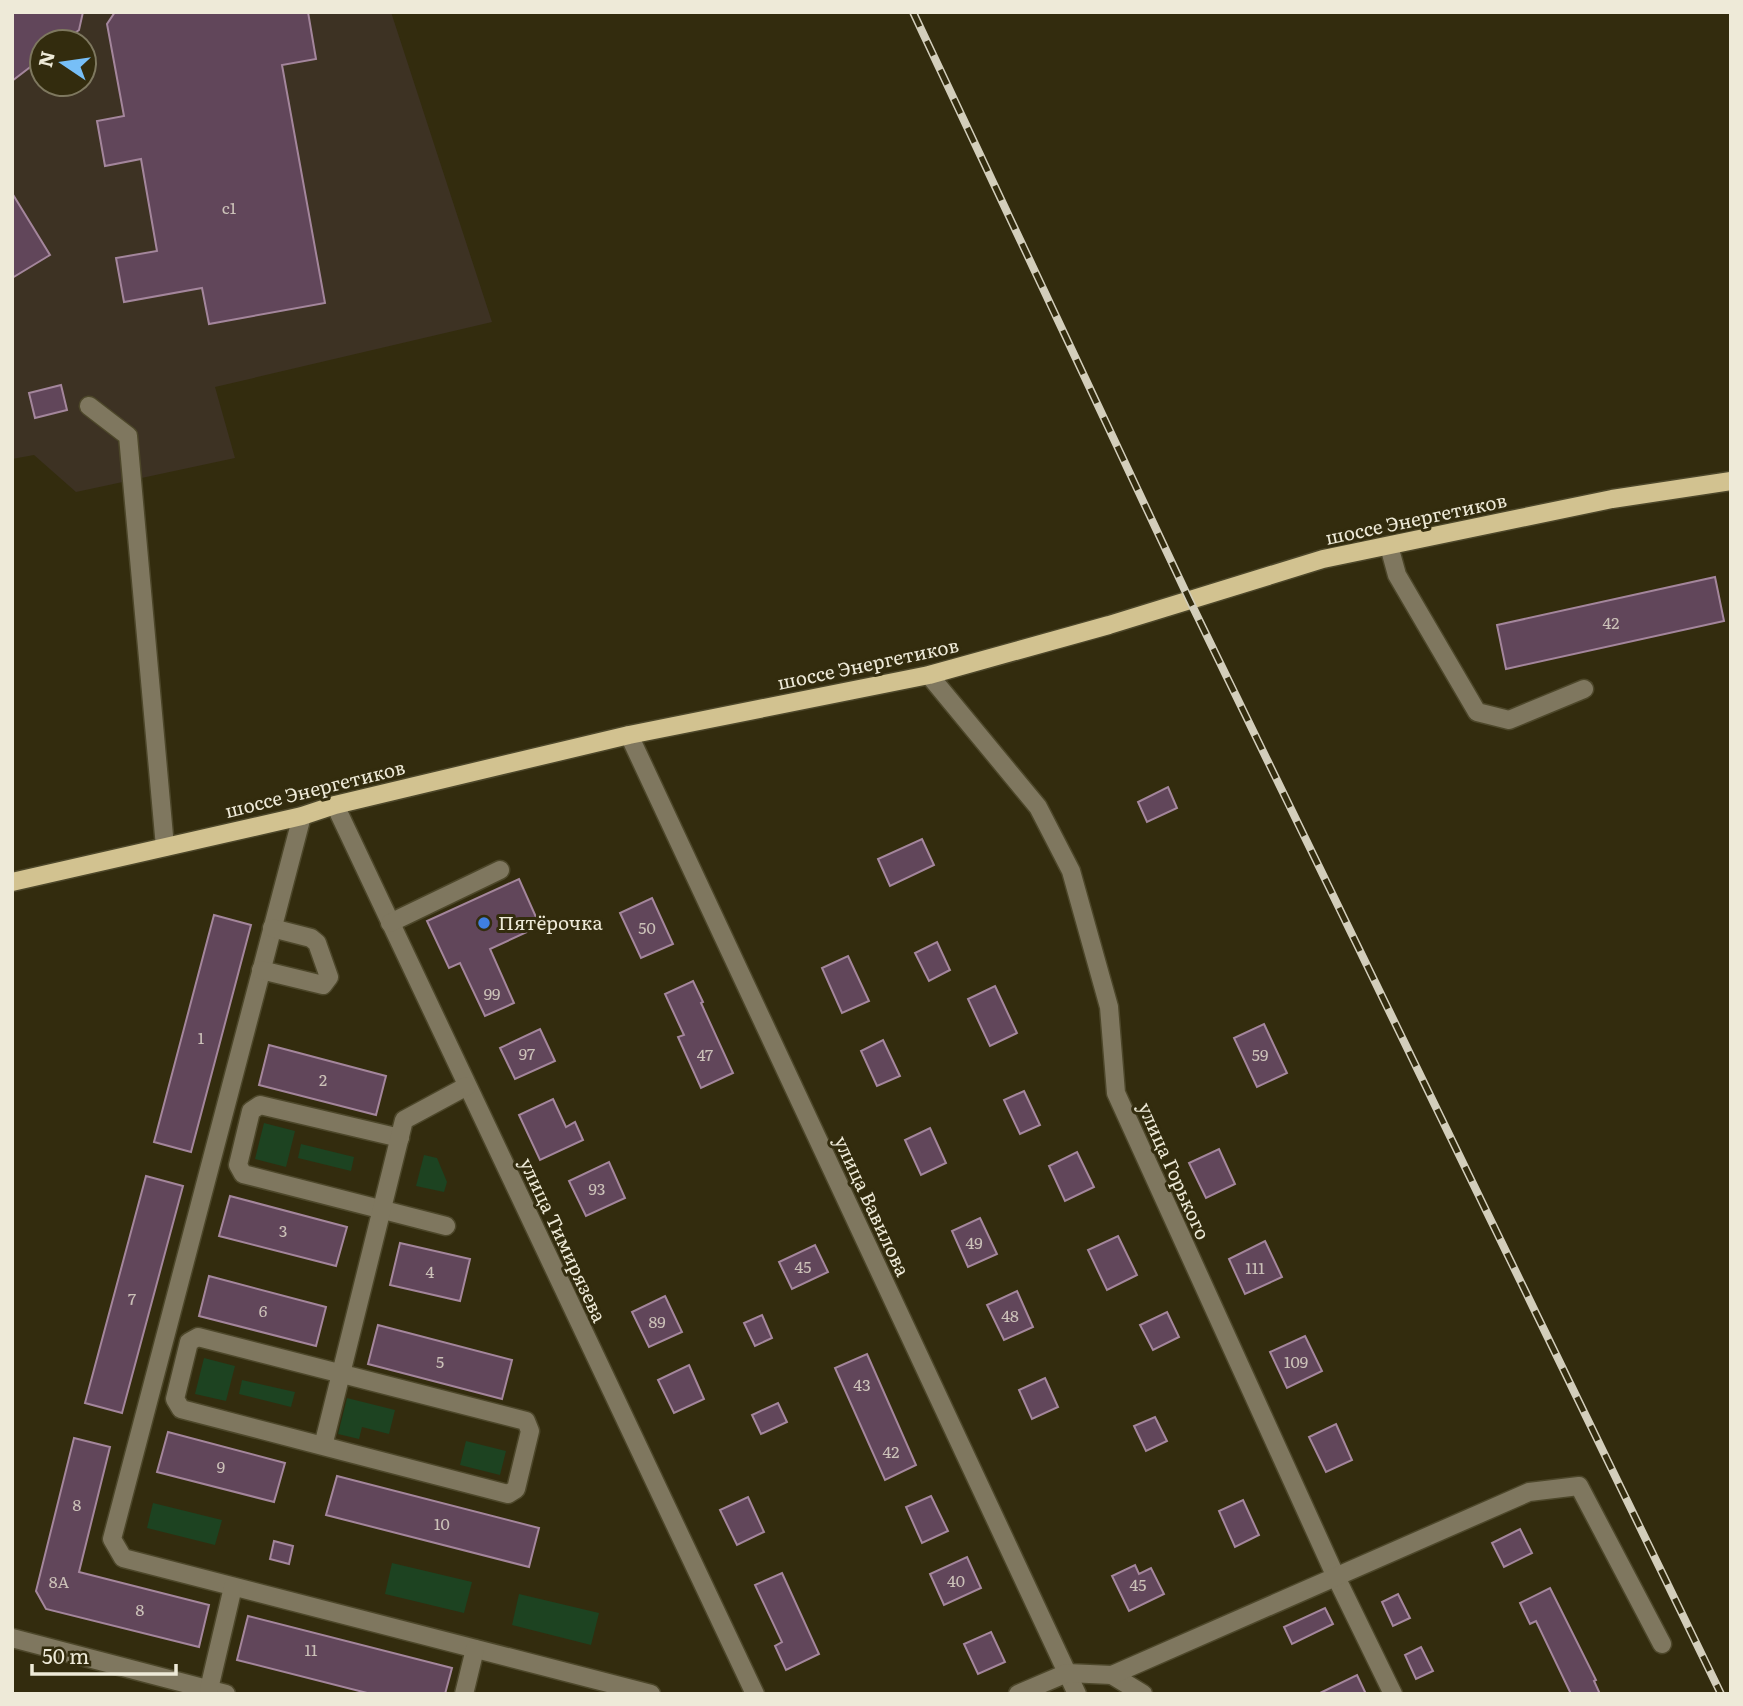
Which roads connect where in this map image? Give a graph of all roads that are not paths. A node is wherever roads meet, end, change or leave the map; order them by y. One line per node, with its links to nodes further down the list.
1 (89, 406): 9 (street)
2 (1731, 481): 3 (main road, шоссе Энергетиков)
3 (1389, 546): 4 (main road, шоссе Энергетиков); 5 (street)
4 (929, 675): 6 (main road, шоссе Энергетиков); 21 (street, улица Горького)
5 (1584, 689)
6 (629, 735): 7 (main road, шоссе Энергетиков); 26 (street, улица Вавилова)
7 (335, 805): 8 (main road, шоссе Энергетиков); 12 (street, улица Тимирязева)
8 (302, 816): 9 (main road, шоссе Энергетиков); 13 (street)
9 (165, 847): 11 (main road, шоссе Энергетиков)
10 (500, 870): 12 (street)
11 (12, 882)
12 (390, 923): 15 (street, улица Тимирязева)
13 (272, 928): 14 (street); 14 (street)
14 (261, 970): 22 (street)
15 (467, 1086): 16 (street); 31 (street, улица Тимирязева)
16 (400, 1138): 17 (street); 17 (street)
17 (382, 1209): 18 (street); 19 (street)
18 (446, 1226)
19 (341, 1374): 20 (street); 20 (street); 20 (street)
20 (323, 1446)
21 (1336, 1577): 24 (street); 27 (street); 35 (street, улица Горького)
22 (233, 1587): 25 (street); 28 (street)
23 (12, 1638): 28 (street)
24 (1662, 1644)
25 (475, 1649): 29 (street); 30 (street)
26 (1067, 1672): 27 (street); 32 (street); 33 (street, улица Вавилова)
27 (1112, 1675): 34 (street)
28 (217, 1692)
29 (464, 1694)
30 (651, 1694)
31 (755, 1694)
32 (1018, 1694)
33 (1077, 1694)
34 (1143, 1694)
35 (1393, 1694)

